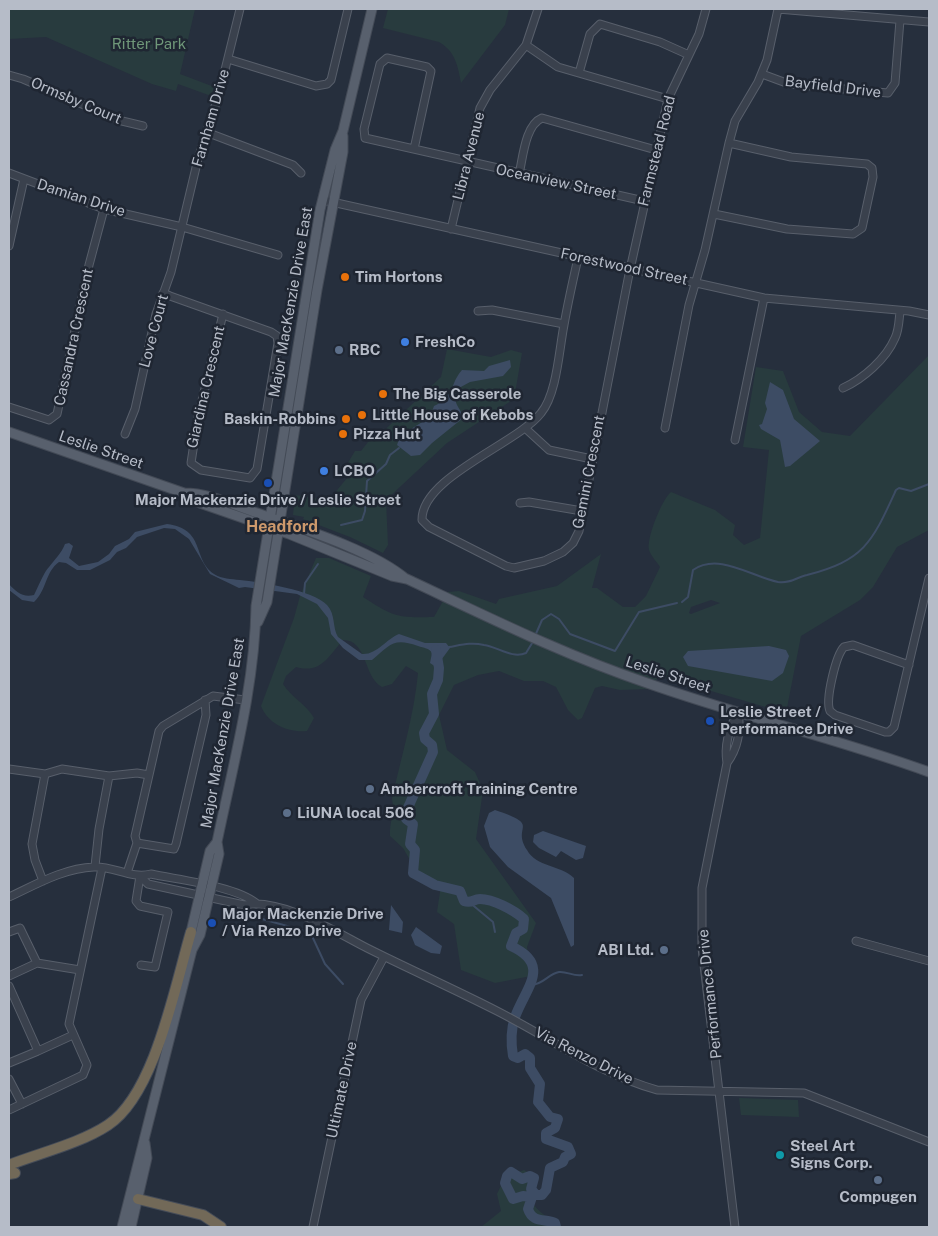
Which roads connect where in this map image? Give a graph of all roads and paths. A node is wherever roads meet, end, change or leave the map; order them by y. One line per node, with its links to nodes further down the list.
1 (240, 9): 11 (street, Farnham Drive)
2 (348, 9): 11 (street)
3 (372, 9): 17 (main road, Major MacKenzie Drive East)
4 (538, 9): 9 (street, Libra Avenue)
5 (706, 9): 10 (street, Farmstead Road)
6 (778, 9): 7 (street); 13 (street)
7 (900, 20): 8 (street); 13 (street, Bayfield Drive)
8 (929, 22)
9 (526, 45): 12 (street); 22 (street, Libra Avenue)
10 (689, 55): 12 (street); 15 (street, Farmstead Road)
11 (228, 60): 18 (street, Farnham Drive)
12 (579, 72): 15 (street)
13 (762, 74): 19 (street)
14 (9, 76): 16 (street, Ormsby Court)
15 (668, 99): 21 (street, Farmstead Road)
16 (143, 126)
17 (343, 131): 27 (main road, Major MacKenzie Drive East); 28 (main road, Major MacKenzie Drive East)
18 (206, 132): 24 (street); 32 (street, Farnham Drive)
19 (729, 143): 31 (street); 31 (street)
20 (414, 149): 20 (street, Oceanview Street); 22 (street, Oceanview Street)
21 (656, 150): 25 (street); 29 (street, Farmstead Road)
22 (467, 162): 25 (street, Oceanview Street); 33 (street, Libra Avenue)
23 (9, 173): 26 (street, Damian Drive)
24 (301, 173)
25 (519, 174): 29 (street, Oceanview Street)
26 (24, 179): 30 (street, Damian Drive); 34 (street)
27 (323, 200): 28 (street, Forestwood Street); 46 (main road, Major MacKenzie Drive East)
28 (333, 202): 33 (street, Forestwood Street); 47 (main road, Major MacKenzie Drive East)
29 (644, 202): 37 (street, Farmstead Road)
30 (104, 209): 32 (street, Damian Drive); 49 (street, Cassandra Crescent)
31 (714, 214): 38 (street)
32 (182, 228): 35 (street, Damian Drive); 39 (street, Love Court)
33 (451, 230): 36 (street, Forestwood Street)
34 (9, 246)
35 (278, 255)
36 (578, 258): 37 (street, Forestwood Street); 45 (street, Gemini Crescent)
37 (630, 269): 38 (street, Forestwood Street); 55 (street, Gemini Crescent)
38 (695, 282): 40 (street, Forestwood Street); 51 (street)
39 (164, 293): 43 (street, Giardina Crescent); 53 (street, Love Court)
40 (764, 298): 42 (street, Forestwood Street); 54 (street)
41 (478, 311): 45 (street)
42 (900, 311): 44 (street, Forestwood Street); 48 (street)
43 (223, 314): 43 (street, Giardina Crescent)
44 (929, 315)
45 (564, 324): 50 (street, Gemini Crescent)
46 (296, 358): 47 (main road); 59 (main road, Major MacKenzie Drive East)
47 (307, 360): 60 (main road, Major MacKenzie Drive East)
48 (843, 388)
49 (9, 407)
50 (525, 428): 55 (street); 58 (street, Gemini Crescent)
51 (665, 428)
52 (9, 432): 56 (main road, Leslie Street)
53 (125, 434)
54 (735, 440)
55 (592, 458): 58 (street, Gemini Crescent)
56 (184, 493): 59 (main road, Leslie Street); 61 (main road, Leslie Street)
57 (520, 503): 58 (street)
58 (582, 511)
59 (270, 517): 60 (main road, Leslie Street); 61 (main road, Major MacKenzie Drive East)
60 (280, 520): 62 (main road, Major MacKenzie Drive East); 64 (main road, Leslie Street)
61 (268, 527): 62 (main road, Leslie Street); 65 (main road, Major MacKenzie Drive East)
62 (279, 531): 64 (main road, Leslie Street); 65 (main road, Major MacKenzie Drive East)
63 (929, 578): 66 (street)
64 (406, 579): 69 (main road, Leslie Street)
65 (256, 629): 68 (main road, Major MacKenzie Drive East)
66 (909, 665): 66 (street)
67 (205, 700): 68 (street); 74 (street); 76 (street)
68 (245, 700): 75 (main road, Major MacKenzie Drive East)
69 (738, 712): 71 (main road, Leslie Street); 102 (street, Performance Drive)
70 (9, 770): 72 (street)
71 (929, 772)
72 (45, 774): 73 (street); 80 (street)
73 (109, 776): 74 (street); 77 (street)
74 (149, 776): 76 (street)
75 (216, 842): 81 (main road, Major MacKenzie Drive East); 82 (main road, Major MacKenzie Drive East)
76 (137, 843): 78 (street)
77 (99, 867): 78 (street, Via Renzo Drive); 80 (street, Via Renzo Drive); 95 (street)
78 (127, 873): 79 (street, Via Renzo Drive)
79 (140, 876): 81 (street, Via Renzo Drive); 83 (street, Via Renzo Drive); 94 (street)
80 (43, 882): 84 (street, Via Renzo Drive)
81 (202, 884): 82 (street, Via Renzo Drive); 83 (main road, Major MacKenzie Drive East)
82 (212, 887): 85 (main road, Major MacKenzie Drive East); 86 (street, Via Renzo Drive)
83 (200, 895): 85 (street, Via Renzo Drive); 88 (main road, Major MacKenzie Drive East)
84 (9, 896)
85 (209, 897): 86 (street, Via Renzo Drive); 90 (main road, Major MacKenzie Drive East)
86 (256, 903): 91 (street, Via Renzo Drive)
87 (9, 932): 93 (street)
88 (191, 932): 90 (main road, Major MacKenzie Drive East); 106 (highway)
89 (856, 941): 92 (street)
90 (192, 950): 107 (main road, Major MacKenzie Drive East)
91 (384, 956): 102 (street, Via Renzo Drive); 111 (street, Ultimate Drive)
92 (929, 961)
93 (37, 963): 95 (street); 96 (street)
94 (141, 965)
95 (80, 970): 98 (street)
96 (9, 976)
97 (9, 986): 99 (street)
98 (73, 1036): 99 (street); 103 (street)
99 (38, 1050): 100 (street)
100 (9, 1063)
101 (9, 1079): 103 (street)
102 (720, 1091): 105 (street, Via Renzo Drive); 112 (street, Performance Drive)
103 (22, 1104): 104 (street)
104 (9, 1110)
105 (929, 1142)
106 (11, 1171)
107 (135, 1200): 108 (main road, Major MacKenzie Drive East); 109 (main road, Major MacKenzie Drive East); 110 (highway)
108 (122, 1227)
109 (131, 1227)
110 (221, 1227)
111 (313, 1227)
112 (735, 1227)

